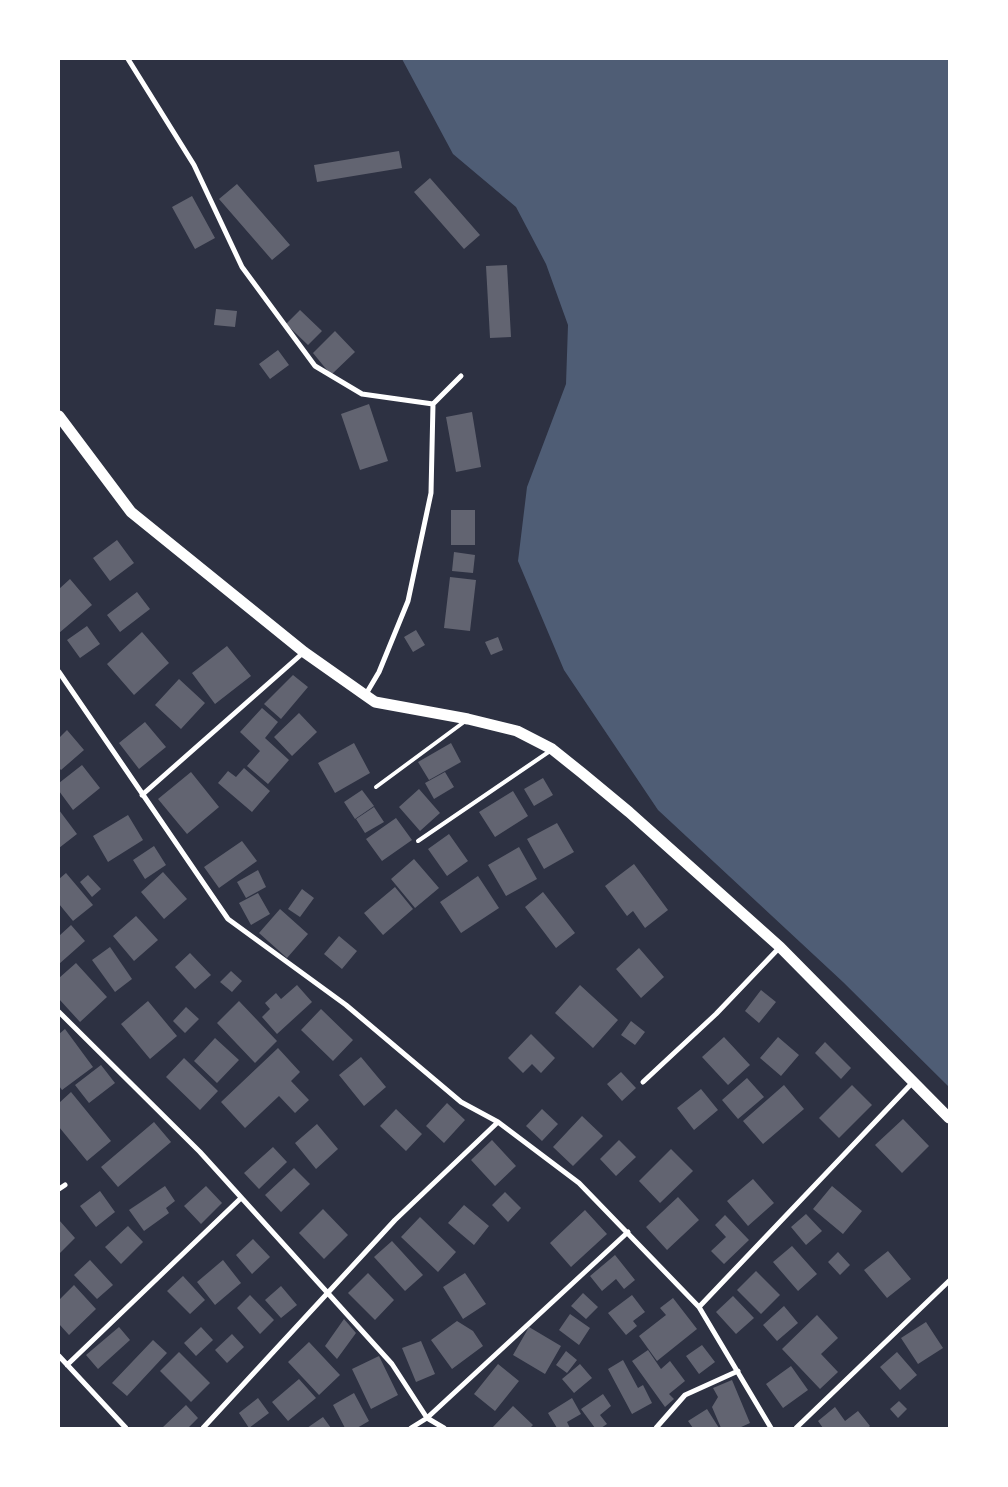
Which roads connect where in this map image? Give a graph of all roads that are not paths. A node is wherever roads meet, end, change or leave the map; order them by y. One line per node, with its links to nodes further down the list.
1 (128, 59): 3 (street)
2 (461, 376): 3 (street)
3 (434, 404): 7 (street)
4 (59, 416): 5 (main road)
5 (304, 652): 7 (main road); 11 (street)
6 (59, 672): 11 (street)
7 (365, 696): 8 (main road)
8 (468, 719): 9 (main road); 10 (lane)
9 (552, 749): 12 (lane); 13 (main road)
10 (376, 787)
11 (142, 794): 20 (street)
12 (418, 841)
13 (780, 947): 17 (main road); 18 (street)
14 (59, 1012): 15 (street)
15 (64, 1017): 16 (street); 23 (street)
16 (59, 1022)
17 (914, 1081): 19 (main road); 27 (street)
18 (644, 1082)
19 (949, 1118)
20 (498, 1122): 24 (street); 26 (street)
21 (65, 1185): 22 (street)
22 (59, 1189)
23 (241, 1198): 26 (street); 29 (street)
24 (628, 1232): 27 (street); 31 (street)
25 (949, 1281): 38 (street)
26 (329, 1293): 31 (street); 33 (street)
27 (700, 1307): 30 (street)
28 (59, 1356): 29 (street)
29 (67, 1365): 32 (street)
30 (738, 1371): 36 (street); 37 (street)
31 (427, 1418): 34 (street); 35 (street)
32 (126, 1428)
33 (203, 1428)
34 (412, 1428)
35 (444, 1428)
36 (656, 1428)
37 (771, 1428)
38 (796, 1428)

